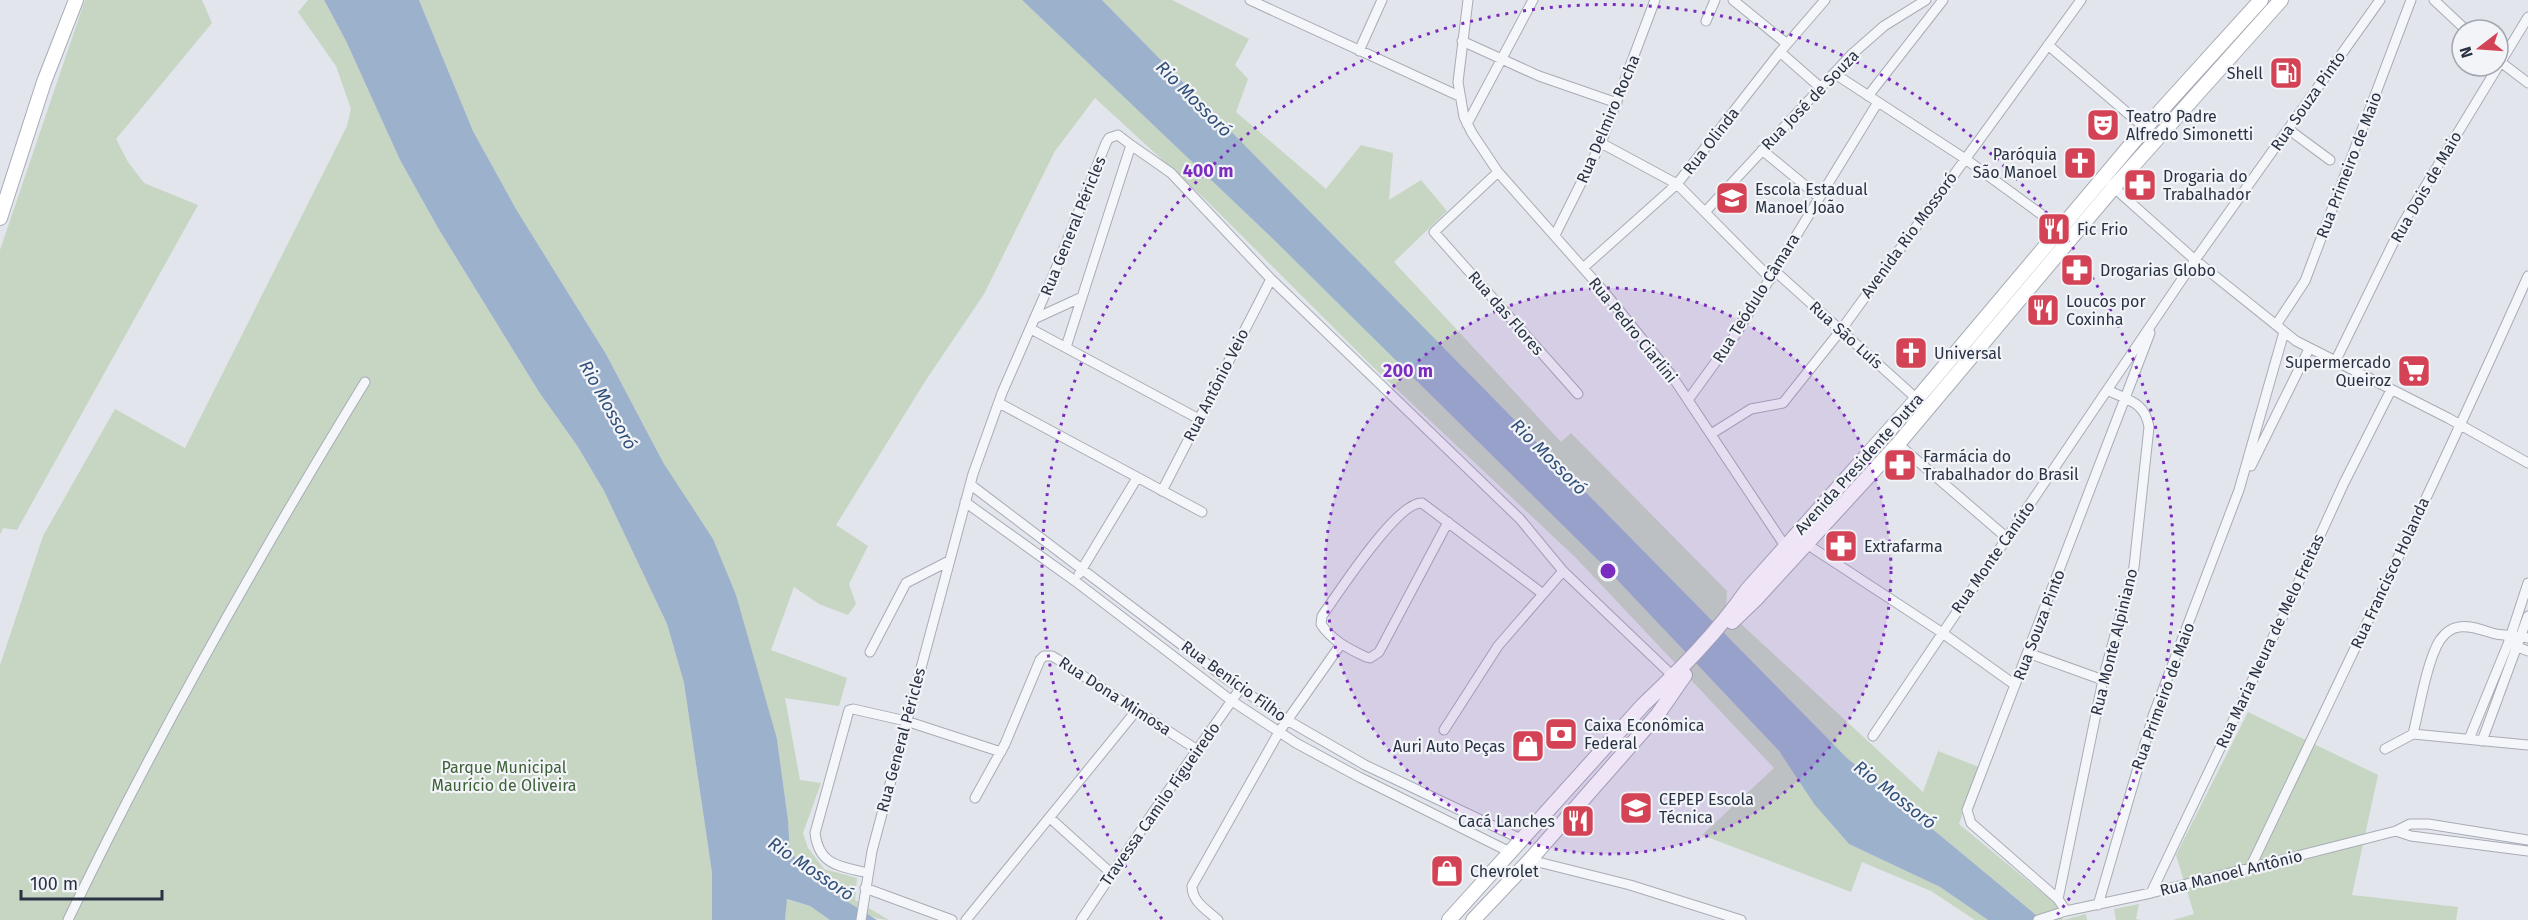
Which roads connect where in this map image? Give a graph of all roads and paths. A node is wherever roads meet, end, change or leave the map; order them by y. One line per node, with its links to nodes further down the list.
1 (69, 0): 54 (main road)
2 (76, 0): 57 (main road)
3 (1250, 0): 30 (street)
4 (1382, 0): 30 (street)
5 (1468, 0): 26 (street, Rua Pedro Ciarlini)
6 (1533, 0): 32 (street)
7 (1655, 0): 41 (street, Rua Delmiro Rocha)
8 (1715, 0): 23 (street)
9 (1825, 0): 27 (street, Rua Olinda)
10 (1926, 0): 34 (street, Rua José de Souza)
11 (1943, 0): 39 (street)
12 (2081, 0): 29 (street, Avenida Rio Mossoró)
13 (2261, 0): 24 (main road, Avenida Presidente Dutra)
14 (2281, 0): 25 (main road, Avenida Presidente Dutra)
15 (2380, 0): 44 (street, Rua Souza Pinto)
16 (2412, 0): 71 (street, Rua Primeiro de Maio)
17 (2434, 0): 20 (street)
18 (2451, 0): 20 (street)
19 (1738, 1): 27 (street)
20 (2444, 10): 22 (street)
21 (2528, 17): 28 (street, Rua Dois de Maio)
22 (2453, 18)
23 (1706, 21)
24 (2234, 30): 25 (main road); 43 (main road, Avenida Presidente Dutra)
25 (2246, 39): 53 (main road, Avenida Presidente Dutra)
26 (1462, 41): 32 (street); 38 (street, Rua Pedro Ciarlini)
27 (1786, 44): 31 (street, Rua Olinda)
28 (2510, 44)
29 (2048, 45): 43 (street); 48 (street, Avenida Rio Mossoró)
30 (1359, 51): 38 (street)
31 (1780, 52): 37 (street); 52 (street, Rua Olinda)
32 (1501, 59): 41 (street); 42 (street)
33 (2510, 69): 36 (street)
34 (1835, 74): 37 (street, Rua José de Souza); 39 (street)
35 (2489, 78): 76 (street, Rua Dois de Maio)
36 (2528, 83)
37 (1821, 88): 47 (street, Rua José de Souza)
38 (1459, 96): 42 (street, Rua Pedro Ciarlini)
39 (1868, 96): 40 (street)
40 (1878, 102): 48 (street); 55 (street, Rua Teódulo Câmara)
41 (1617, 104): 45 (street, Rua Delmiro Rocha)
42 (1467, 124): 50 (street, Rua Pedro Ciarlini)
43 (2145, 128): 51 (main road, Avenida Presidente Dutra)
44 (2288, 129): 49 (street); 60 (street, Rua Souza Pinto)
45 (1601, 143): 52 (street, Rua São Luís); 59 (street, Rua Delmiro Rocha)
46 (1131, 145): 64 (street); 66 (street, Rua General Péricles); 69 (street, Rua General Péricles)
47 (1762, 150): 55 (street); 56 (street, Rua José de Souza)
48 (1964, 158): 58 (street); 72 (street, Avenida Rio Mossoró)
49 (2330, 160)
50 (1498, 172): 59 (street, Rua Pedro Ciarlini); 80 (street, Rua das Flores)
51 (2103, 177): 53 (street); 58 (main road, Avenida Presidente Dutra)
52 (1677, 184): 56 (street, Rua São Luís); 61 (street, Rua Olinda)
53 (2114, 187): 60 (street); 70 (main road, Avenida Presidente Dutra)
54 (0, 194)
55 (1819, 197): 62 (street, Rua Teódulo Câmara)
56 (1705, 212): 62 (street, Rua São Luís)
57 (0, 218)
58 (2060, 228): 67 (main road, Avenida Presidente Dutra)
59 (1555, 235): 61 (street, Rua Pedro Ciarlini)
60 (2195, 260): 68 (street, Rua Monte Canúto); 71 (street)
61 (1583, 268): 83 (street, Rua Pedro Ciarlini)
62 (1773, 275): 72 (street, Rua São Luís); 83 (street, Rua Teódulo Câmara)
63 (2528, 276): 65 (street, Rua Francisco Holanda)
64 (1271, 279): 85 (street, Rua Antônio Veio); 104 (street)
65 (2526, 286): 86 (street, Rua Francisco Holanda)
66 (1082, 297): 69 (street, Rua General Péricles); 74 (street, Rua General Péricles)
67 (1987, 316): 70 (main road); 82 (main road, Avenida Presidente Dutra)
68 (2156, 319): 78 (street, Rua Monte Canúto); 81 (street, Rua Souza Pinto)
69 (1032, 324): 74 (street); 84 (street, Rua General Péricles)
70 (1999, 325): 88 (main road, Avenida Presidente Dutra)
71 (2276, 325): 73 (street)
72 (1842, 330): 82 (street, Rua São Luís); 87 (street, Avenida Rio Mossoró)
73 (2284, 332): 75 (street); 94 (street, Rua Primeiro de Maio)
74 (1066, 347): 85 (street)
75 (2309, 349): 76 (street); 94 (street, Rua Primeiro de Maio)
76 (2335, 362): 79 (street)
77 (365, 382): 160 (street)
78 (2107, 390): 81 (street, Rua Monte Alpiniano); 99 (street, Rua Monte Canúto)
79 (2391, 390): 86 (street); 154 (street, Rua Maria Neura de Melo Freitas)
80 (1578, 394)
81 (2125, 398): 117 (street, Rua Souza Pinto); 119 (street, Rua Monte Alpiniano)
82 (1917, 399): 101 (main road, Avenida Presidente Dutra)
83 (1688, 400): 87 (street, Rua Pedro Ciarlini)
84 (999, 404): 92 (street); 93 (street, Rua General Péricles)
85 (1199, 419): 95 (street, Rua Antônio Veio)
86 (2462, 425): 89 (street); 150 (street, Rua Francisco Holanda)
87 (1711, 434): 101 (street, Rua Pedro Ciarlini)
88 (1898, 444): 99 (street); 100 (main road, Avenida Presidente Dutra)
89 (2503, 448): 90 (street); 91 (street)
90 (2528, 456)
91 (2528, 463)
92 (1137, 478): 95 (street); 103 (street)
93 (971, 485): 96 (street, Rua General Péricles); 103 (street, Rua Benício Filho)
94 (2240, 490): 156 (street, Rua Primeiro de Maio)
95 (1162, 491): 97 (street)
96 (965, 502): 102 (street, Rua General Péricles); 105 (street, Rua Benício Filho)
97 (1202, 512)
98 (1448, 522): 107 (street); 113 (street); 113 (street)
99 (2007, 538): 110 (street, Rua Monte Canúto)
100 (1805, 543): 109 (main road, Avenida Presidente Dutra); 110 (street)
101 (1785, 546): 109 (main road, Avenida Presidente Dutra)
102 (949, 561): 116 (street); 125 (street, Rua General Péricles)
103 (1082, 569): 105 (street); 121 (street, Rua Benício Filho)
104 (1563, 571): 107 (street); 118 (street)
105 (1075, 581): 122 (street, Rua Benício Filho)
106 (2528, 584): 112 (street)
107 (1543, 594): 126 (street)
108 (2528, 616): 112 (street)
109 (1732, 617): 118 (main road, Avenida Presidente Dutra)
110 (1941, 633): 120 (street); 129 (street, Rua Monte Canúto)
111 (2499, 635): 112 (street); 114 (street); 128 (street)
112 (2520, 636): 114 (street)
113 (1341, 644): 124 (street)
114 (2512, 645): 115 (street); 130 (street); 131 (street)
115 (2528, 651)
116 (870, 652)
117 (2028, 653): 119 (street); 120 (street, Rua Souza Pinto)
118 (1679, 676): 144 (main road, Avenida Presidente Dutra); 149 (main road, Avenida Presidente Dutra)
119 (2103, 680): 155 (street, Rua Monte Alpiniano)
120 (2015, 685): 155 (street, Rua Souza Pinto)
121 (1240, 689): 122 (street, Travessa Camilo Figueiredo); 124 (street, Rua Benício Filho)
122 (1232, 700): 127 (street, Rua Benício Filho); 133 (street, Travessa Camilo Figueiredo)
123 (1136, 711): 133 (street, Rua Dona Mimosa); 135 (street, Rua Dona Mimosa); 141 (street)
124 (1287, 720): 127 (street); 136 (street, Rua Benício Filho)
125 (906, 721): 135 (street); 151 (street, Rua General Péricles); 151 (street)
126 (1444, 730)
127 (1279, 732): 137 (street, Rua Benício Filho); 165 (street)
128 (2413, 734): 130 (street); 134 (street)
129 (1873, 736)
130 (2469, 739): 131 (street)
131 (2482, 741): 132 (street)
132 (2528, 745)
133 (1196, 749): 152 (street, Travessa Camilo Figueiredo)
134 (2385, 749)
135 (1001, 753): 138 (street, Rua Dona Mimosa)
136 (1349, 756): 137 (street); 139 (street, Rua Benício Filho)
137 (1343, 769): 140 (street, Rua Benício Filho)
138 (975, 798)
139 (1445, 803): 140 (street); 144 (street, Rua Benício Filho)
140 (1438, 816): 148 (street, Rua Benício Filho)
141 (1050, 818): 152 (street); 163 (street)
142 (2396, 831): 143 (street, Rua Manoel Antônio); 146 (street, Rua Manoel Antônio); 150 (street, Rua Manoel Antônio)
143 (2503, 836): 145 (street, Rua Manoel Antônio); 146 (street)
144 (1521, 839): 148 (main road, Avenida Presidente Dutra)
145 (2528, 840)
146 (2501, 848): 147 (street, Rua Manoel Antônio)
147 (2528, 851)
148 (1510, 852): 159 (main road, Avenida Presidente Dutra)
149 (1530, 860): 157 (street); 166 (main road, Avenida Presidente Dutra)
150 (2250, 868): 154 (street, Rua Manoel Antônio)
151 (868, 873): 153 (street, Rua General Péricles)
152 (1111, 873): 164 (street, Travessa Camilo Figueiredo)
153 (865, 888): 161 (street, Rua General Péricles); 162 (street)
154 (2151, 893): 156 (street, Rua Manoel Antônio)
155 (2058, 899): 158 (street)
156 (2098, 906): 158 (street, Rua Manoel Antônio)
157 (1710, 910): 167 (street); 168 (street)
158 (2066, 911): 169 (street)
159 (1453, 919)
160 (68, 920)
161 (861, 920)
162 (952, 920)
163 (966, 920)
164 (1081, 920)
165 (1218, 920)
166 (1473, 920)
167 (1707, 920)
168 (1741, 920)
169 (2038, 920)

